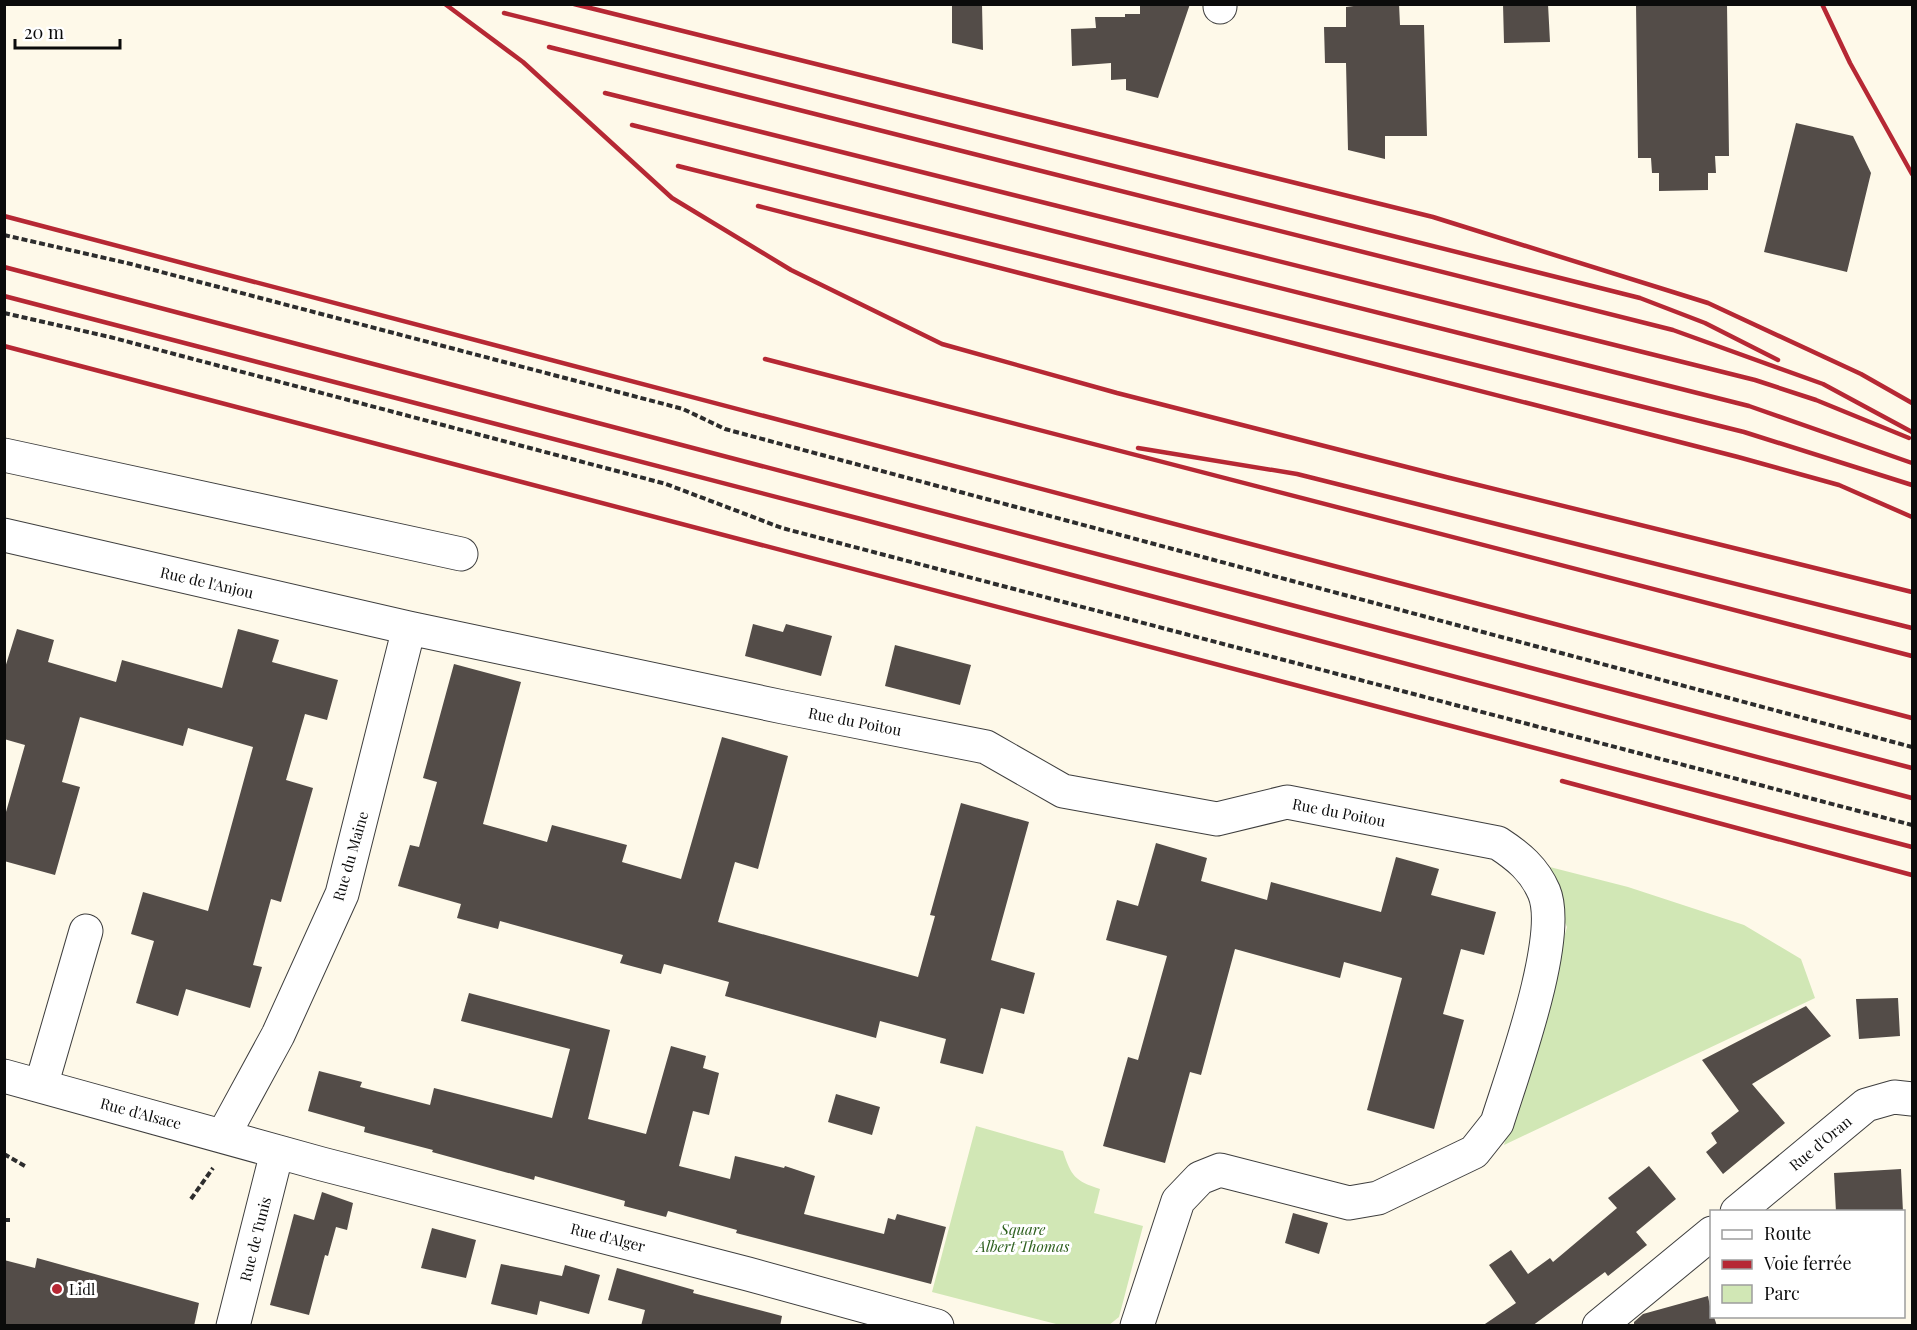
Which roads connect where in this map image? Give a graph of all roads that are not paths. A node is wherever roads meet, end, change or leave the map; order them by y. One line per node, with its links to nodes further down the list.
1 (4, 455): 3 (street)
2 (4, 535): 4 (street, Rue de l'Anjou)
3 (461, 554)
4 (409, 628): 9 (street, Rue du Maine); 15 (street, Rue du Poitou)
5 (86, 931): 7 (street)
6 (4, 1076): 7 (street, Rue d'Alsace)
7 (42, 1086): 9 (street, Rue d'Alsace)
8 (1912, 1099): 11 (street, Rue d'Oran)
9 (223, 1136): 10 (street, Rue d'Alsace)
10 (277, 1152): 13 (street, Rue de Tunis); 14 (street, Rue d'Alger)
11 (1739, 1210)
12 (1710, 1235): 16 (street)
13 (232, 1326)
14 (937, 1326)
15 (1137, 1326)
16 (1599, 1326)

